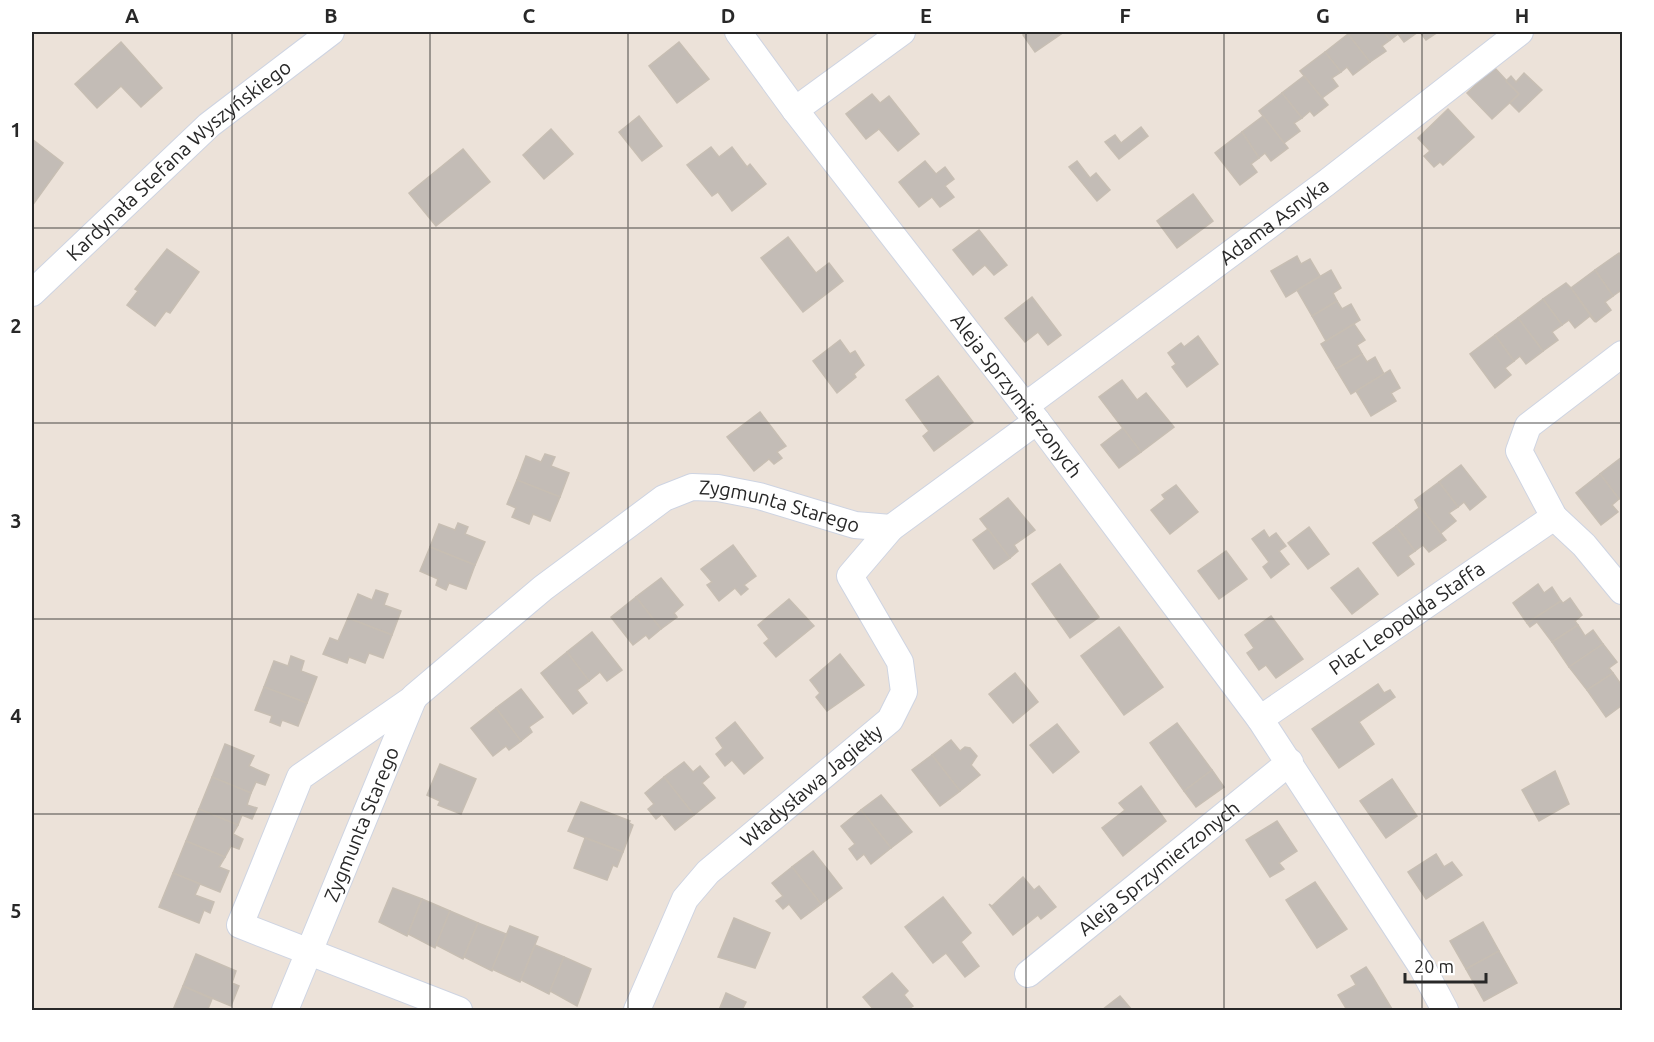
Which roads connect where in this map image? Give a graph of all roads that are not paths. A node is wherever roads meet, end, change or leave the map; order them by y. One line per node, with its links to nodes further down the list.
1 (331, 32): 6 (street, Kardynała Stefana Wyszyńskiego)
2 (738, 32): 5 (street, Aleja Sprzymierzonych)
3 (902, 32): 5 (street)
4 (1520, 32): 8 (street, Adama Asnyka)
5 (795, 110): 8 (street, Aleja Sprzymierzonych)
6 (32, 293)
7 (1623, 354): 9 (street)
8 (1031, 413): 10 (street); 13 (street, Aleja Sprzymierzonych)
9 (1554, 517): 11 (street); 13 (street, Plac Leopolda Staffa)
10 (891, 528): 12 (street, Zygmunta Starego); 19 (street, Władysława Jagiełły)
11 (1619, 580)
12 (414, 697): 15 (street, Zygmunta Starego); 15 (street, Zygmunta Starego)
13 (1260, 719): 14 (street, Aleja Sprzymierzonych)
14 (1290, 762): 16 (street, Aleja Sprzymierzonych); 20 (street, Aleja Sprzymierzonych)
15 (310, 951): 17 (street, Zygmunta Starego); 18 (street)
16 (1028, 974)
17 (285, 1011)
18 (459, 1011)
19 (637, 1011)
20 (1445, 1011)

